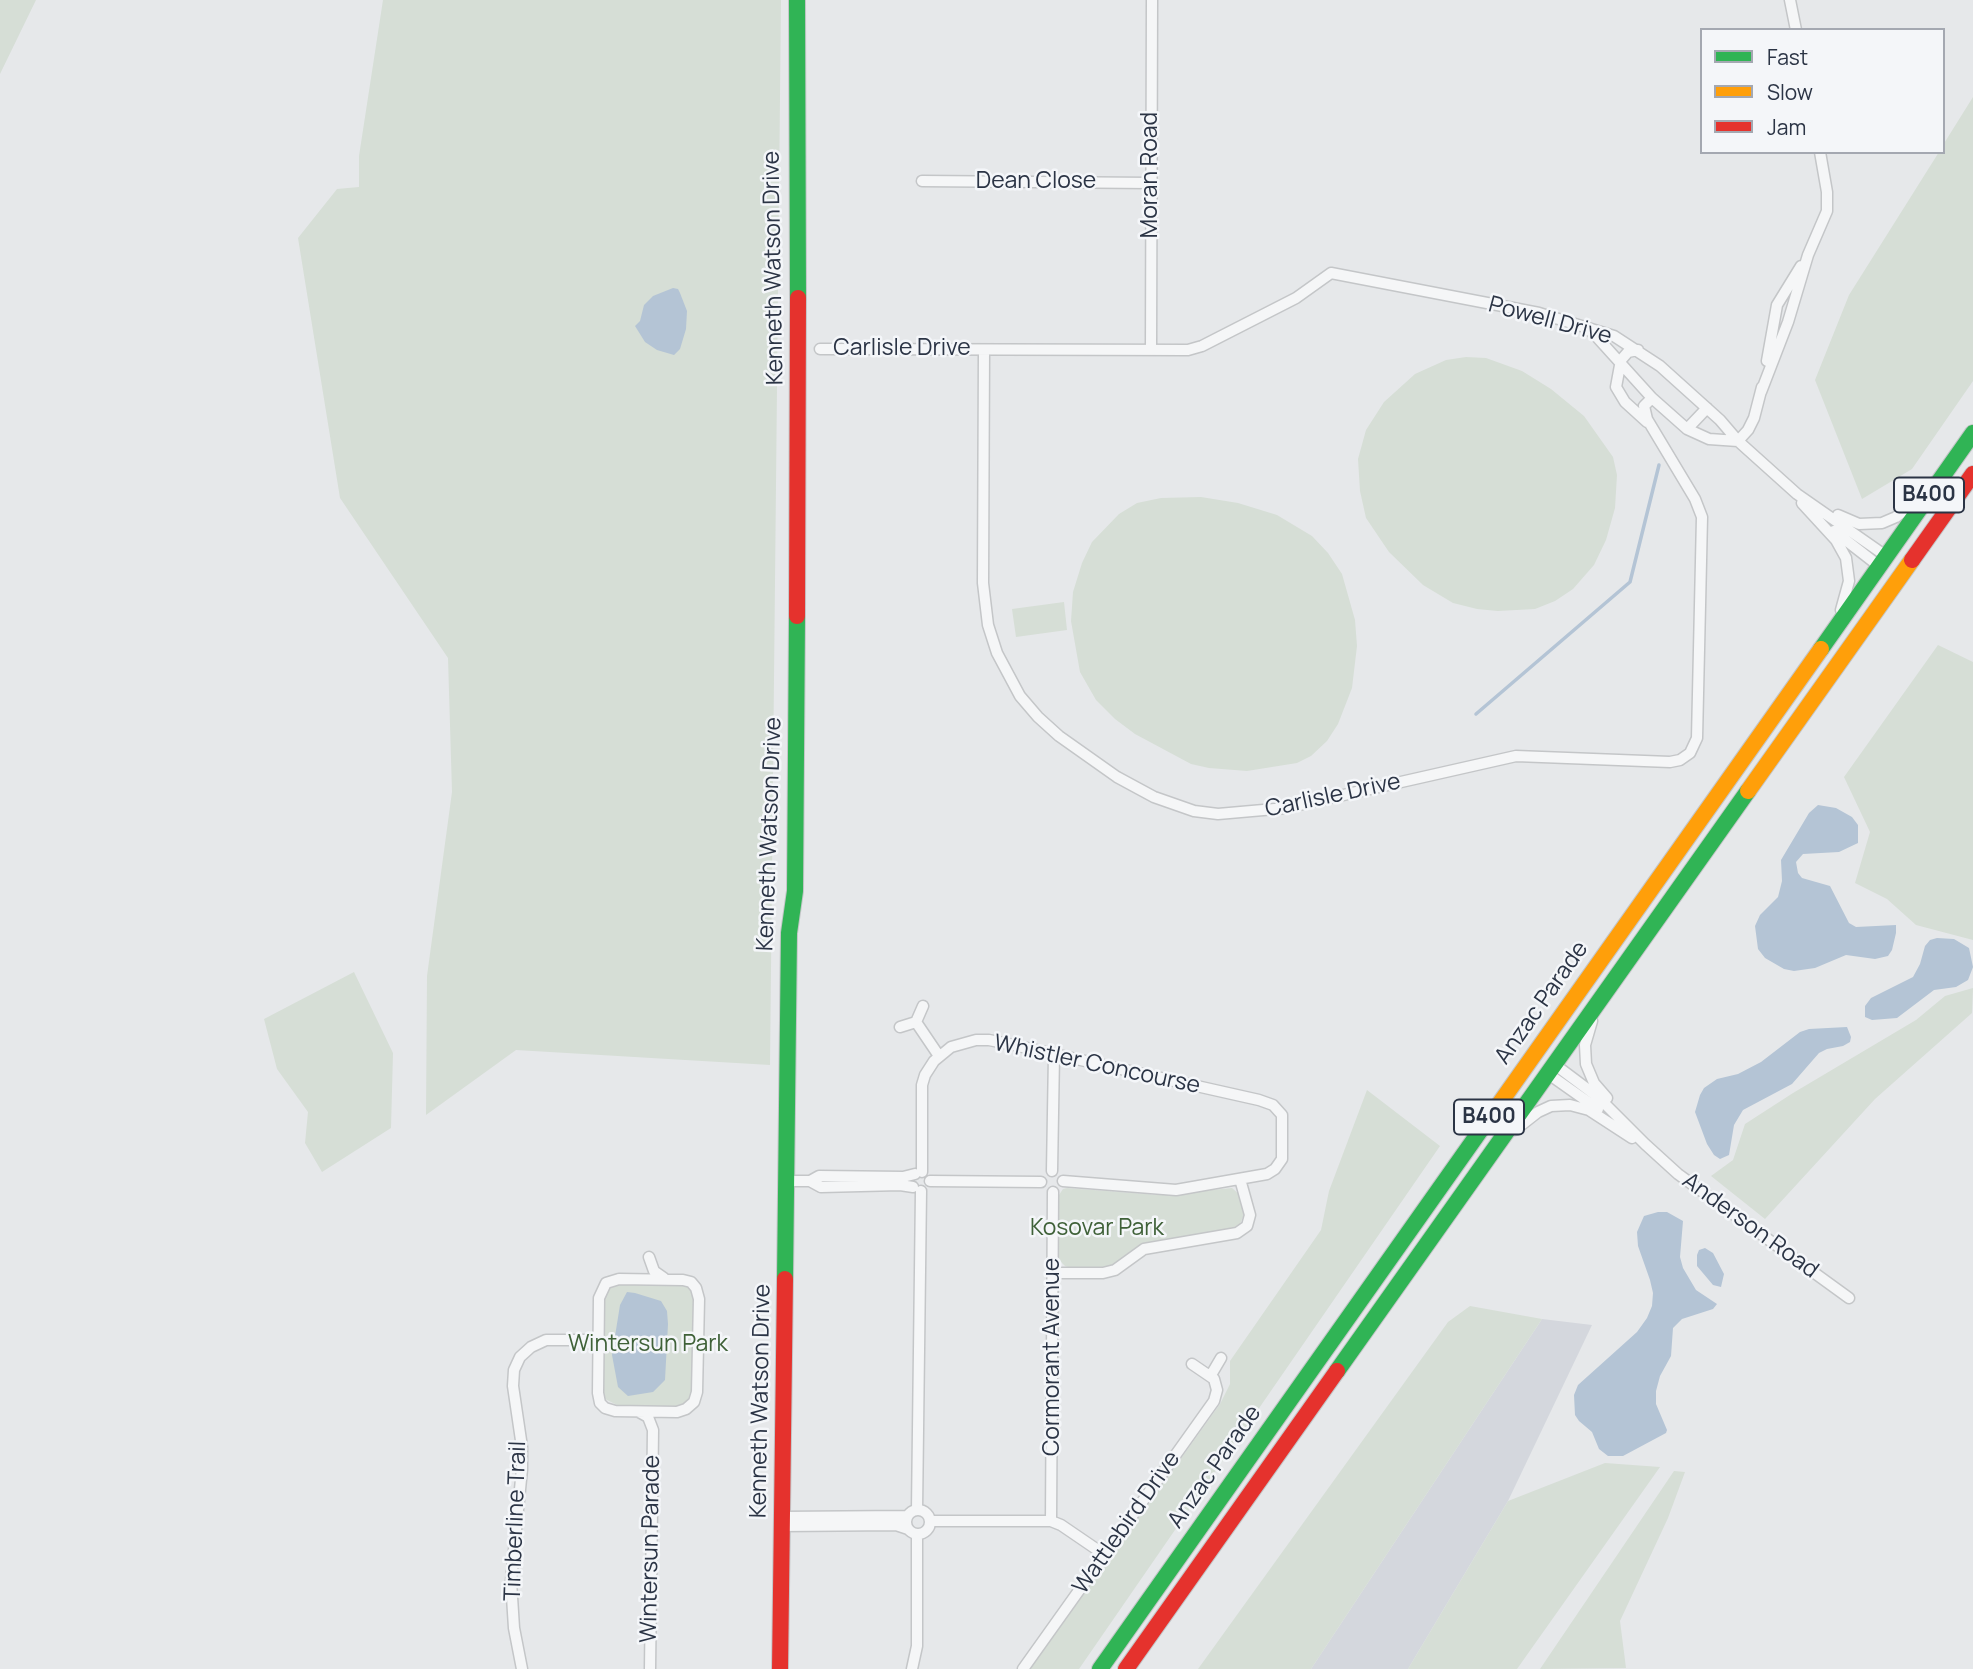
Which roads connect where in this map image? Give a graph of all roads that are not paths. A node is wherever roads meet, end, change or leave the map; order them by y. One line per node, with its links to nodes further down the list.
1 (797, 0): 40 (main road, Kenneth Watson Drive)
2 (1152, 0): 7 (street, Moran Road)
3 (1790, 0): 4 (street)
4 (1796, 28)
5 (1820, 154): 20 (street)
6 (922, 181): 7 (street, Dean Close)
7 (1151, 183): 12 (street, Moran Road)
8 (1331, 273): 9 (street, Powell Drive); 12 (street, Carlisle Drive)
9 (1583, 326): 13 (street, Powell Drive); 14 (street)
10 (820, 349): 11 (street, Carlisle Drive)
11 (984, 350): 12 (street, Carlisle Drive); 17 (street, Carlisle Drive)
12 (1152, 350)
13 (1638, 350): 14 (street); 16 (street, Powell Drive)
14 (1620, 363): 15 (street); 17 (street, Carlisle Drive)
15 (1652, 398): 17 (street); 18 (street)
16 (1707, 408): 18 (street); 20 (street, Powell Drive)
17 (1651, 426)
18 (1687, 429): 20 (street)
19 (1973, 433): 22 (main road, Anzac Parade / B400)
20 (1738, 441): 23 (street, Powell Drive)
21 (1973, 474): 25 (main road, Anzac Parade / B400)
22 (1941, 478): 23 (street); 24 (main road, Anzac Parade / B400)
23 (1784, 483): 24 (street, Powell Drive); 26 (street)
24 (1883, 561): 25 (main road); 26 (main road, Anzac Parade / B400)
25 (1903, 573): 27 (main road, Anzac Parade / B400)
26 (1820, 649): 33 (main road, Anzac Parade / B400)
27 (1604, 994): 34 (main road, Anzac Parade / B400); 36 (street, Anderson Road)
28 (923, 1006): 29 (street)
29 (916, 1022): 30 (street); 32 (street)
30 (900, 1027)
31 (1054, 1055): 32 (street, Whistler Concourse); 37 (street); 39 (street, Whistler Concourse)
32 (939, 1056): 38 (street)
33 (1533, 1056): 34 (main road); 71 (main road, Anzac Parade / B400)
34 (1550, 1068): 35 (main road, Anzac Parade / B400); 36 (street, Anderson Road)
35 (1496, 1147): 36 (street, Anderson Road); 72 (main road, Anzac Parade / B400)
36 (1648, 1148): 50 (street, Anderson Road)
37 (1052, 1171): 43 (street); 44 (street)
38 (918, 1173): 41 (street); 42 (street); 45 (street)
39 (1240, 1179): 43 (street); 47 (street)
40 (787, 1181): 41 (street); 61 (main road, Kenneth Watson Drive)
41 (810, 1181): 45 (street)
42 (930, 1181): 44 (street); 45 (street)
43 (1063, 1181): 46 (street)
44 (1041, 1182): 46 (street)
45 (917, 1189): 60 (street)
46 (1053, 1192): 47 (street, Cormorant Avenue)
47 (1053, 1273): 63 (street, Cormorant Avenue)
48 (633, 1278): 49 (street, Wintersun Parade); 49 (street, Wintersun Parade); 51 (street, Wintersun Parade)
49 (666, 1279): 58 (street, Wintersun Parade)
50 (1849, 1298)
51 (598, 1325): 52 (street); 53 (street, Wintersun Parade)
52 (581, 1340): 53 (street, Timberline Trail); 66 (street, Timberline Trail)
53 (598, 1349): 57 (street, Wintersun Parade)
54 (1221, 1357): 56 (street, Wattlebird Drive)
55 (1192, 1364): 56 (street)
56 (1211, 1375): 65 (street, Wattlebird Drive)
57 (638, 1412): 58 (street, Wintersun Parade); 59 (street, Wintersun Parade)
58 (668, 1412): 59 (street, Wintersun Parade)
59 (653, 1430): 67 (street, Wintersun Parade)
60 (912, 1513): 61 (street); 62 (street); 64 (street)
61 (782, 1521): 64 (street); 68 (main road, Kenneth Watson Drive)
62 (930, 1521): 63 (street); 64 (street)
63 (1051, 1521): 65 (street)
64 (913, 1532): 69 (street)
65 (1105, 1555): 70 (street, Wattlebird Drive)
66 (522, 1669)
67 (650, 1669)
68 (780, 1669)
69 (912, 1669)
70 (1023, 1669)
71 (1100, 1669)
72 (1126, 1669)

